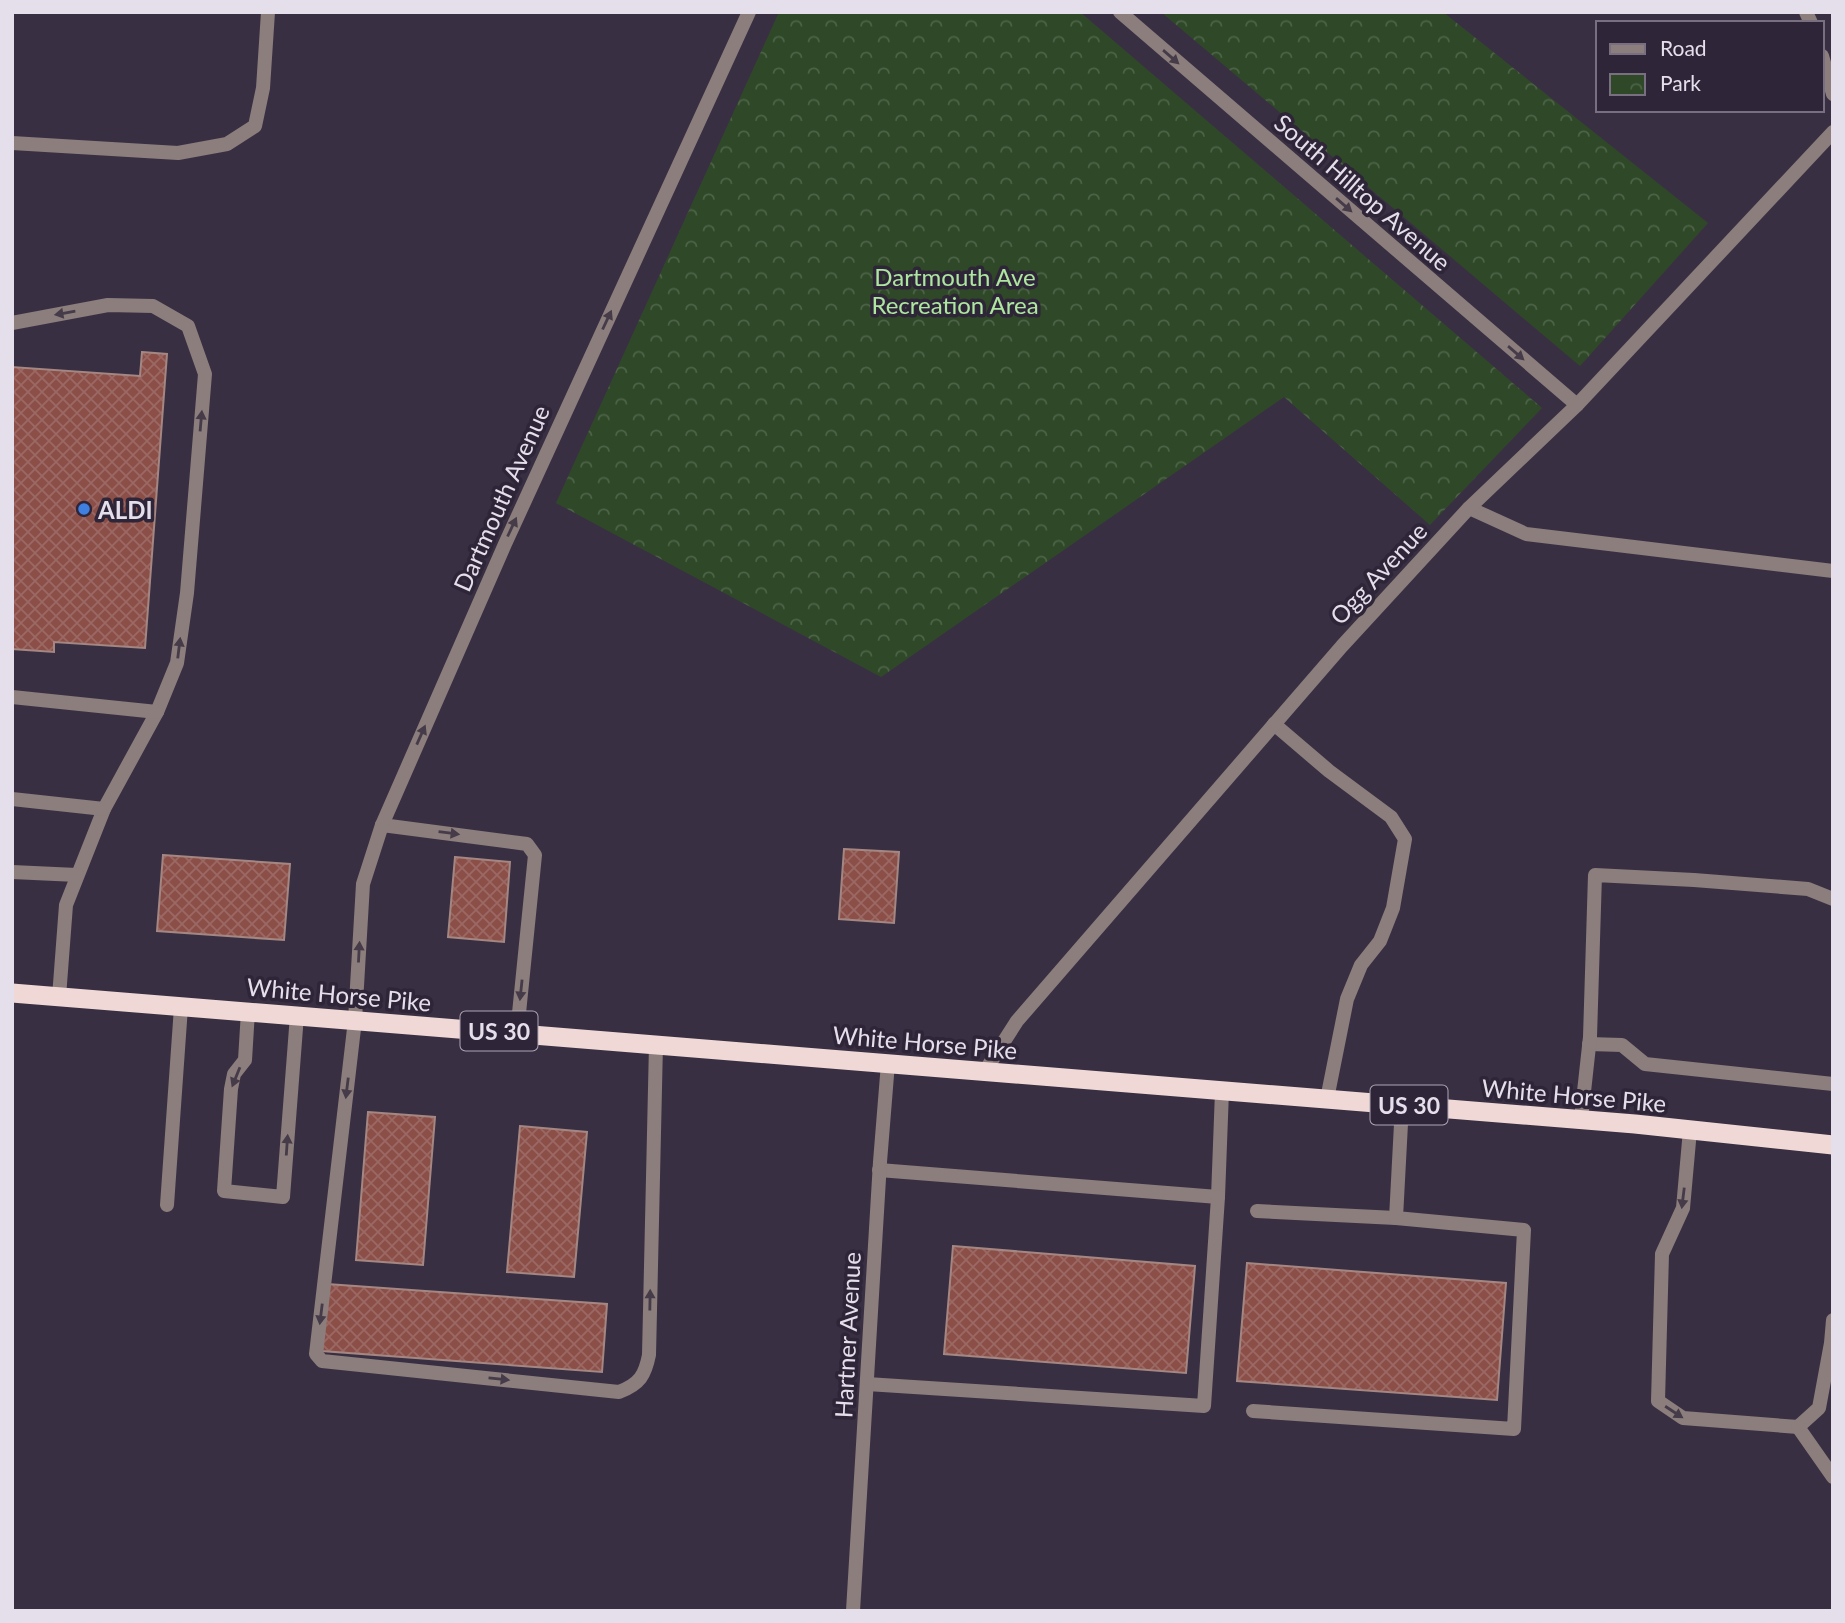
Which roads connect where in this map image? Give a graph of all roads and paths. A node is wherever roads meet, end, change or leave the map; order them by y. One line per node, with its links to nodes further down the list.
1 (268, 12): 7 (street)
2 (749, 12): 17 (street, Dartmouth Avenue, one-way to 2)
3 (1120, 12): 9 (street, South Hilltop Avenue, one-way to 9)
4 (1824, 63): 5 (street)
5 (1833, 94)
6 (1833, 132): 9 (street, Ogg Avenue)
7 (12, 143)
8 (12, 323): 13 (street, one-way to 8)
9 (1577, 405): 10 (street, Ogg Avenue)
10 (1469, 508): 11 (street); 14 (street, Ogg Avenue)
11 (1833, 571)
12 (12, 697): 13 (street)
13 (157, 712): 16 (street)
14 (1274, 724): 31 (street, Ogg Avenue); 34 (street)
15 (12, 799): 16 (street)
16 (104, 809): 19 (street)
17 (382, 825): 26 (street, Dartmouth Avenue, one-way to 17); 27 (street, one-way to 27)
18 (12, 872): 19 (street)
19 (77, 875): 22 (street)
20 (1833, 899): 29 (street)
21 (12, 993): 22 (highway, White Horse Pike / US 30)
22 (59, 997): 23 (highway, White Horse Pike / US 30)
23 (181, 1007): 24 (highway, White Horse Pike / US 30); 41 (street)
24 (248, 1012): 25 (highway, White Horse Pike / US 30); 25 (street, one-way to 25)
25 (297, 1015): 26 (highway, White Horse Pike / US 30)
26 (355, 1020): 27 (highway, White Horse Pike / US 30); 28 (street, Dartmouth Avenue, one-way to 28)
27 (517, 1033): 28 (highway, White Horse Pike / US 30)
28 (656, 1044): 30 (highway, White Horse Pike / US 30)
29 (1589, 1044): 32 (street); 36 (street)
30 (888, 1063): 31 (highway, White Horse Pike / US 30); 39 (street, Hartner Avenue)
31 (985, 1071): 33 (highway, White Horse Pike / US 30)
32 (1833, 1084)
33 (1222, 1091): 34 (highway, White Horse Pike / US 30); 40 (street)
34 (1327, 1099): 35 (highway, White Horse Pike / US 30)
35 (1402, 1105): 36 (highway, White Horse Pike / US 30); 43 (street)
36 (1581, 1119): 37 (highway, White Horse Pike / US 30)
37 (1690, 1130): 38 (highway, White Horse Pike / US 30); 47 (street, one-way to 47)
38 (1833, 1144)
39 (880, 1170): 40 (street); 45 (street, Hartner Avenue)
40 (1217, 1197): 45 (street)
41 (167, 1205)
42 (1257, 1212): 43 (street)
43 (1396, 1218): 46 (street)
44 (1833, 1320): 47 (street)
45 (867, 1384): 49 (street, Hartner Avenue)
46 (1253, 1411)
47 (1798, 1427): 48 (street)
48 (1833, 1477)
49 (853, 1611)

